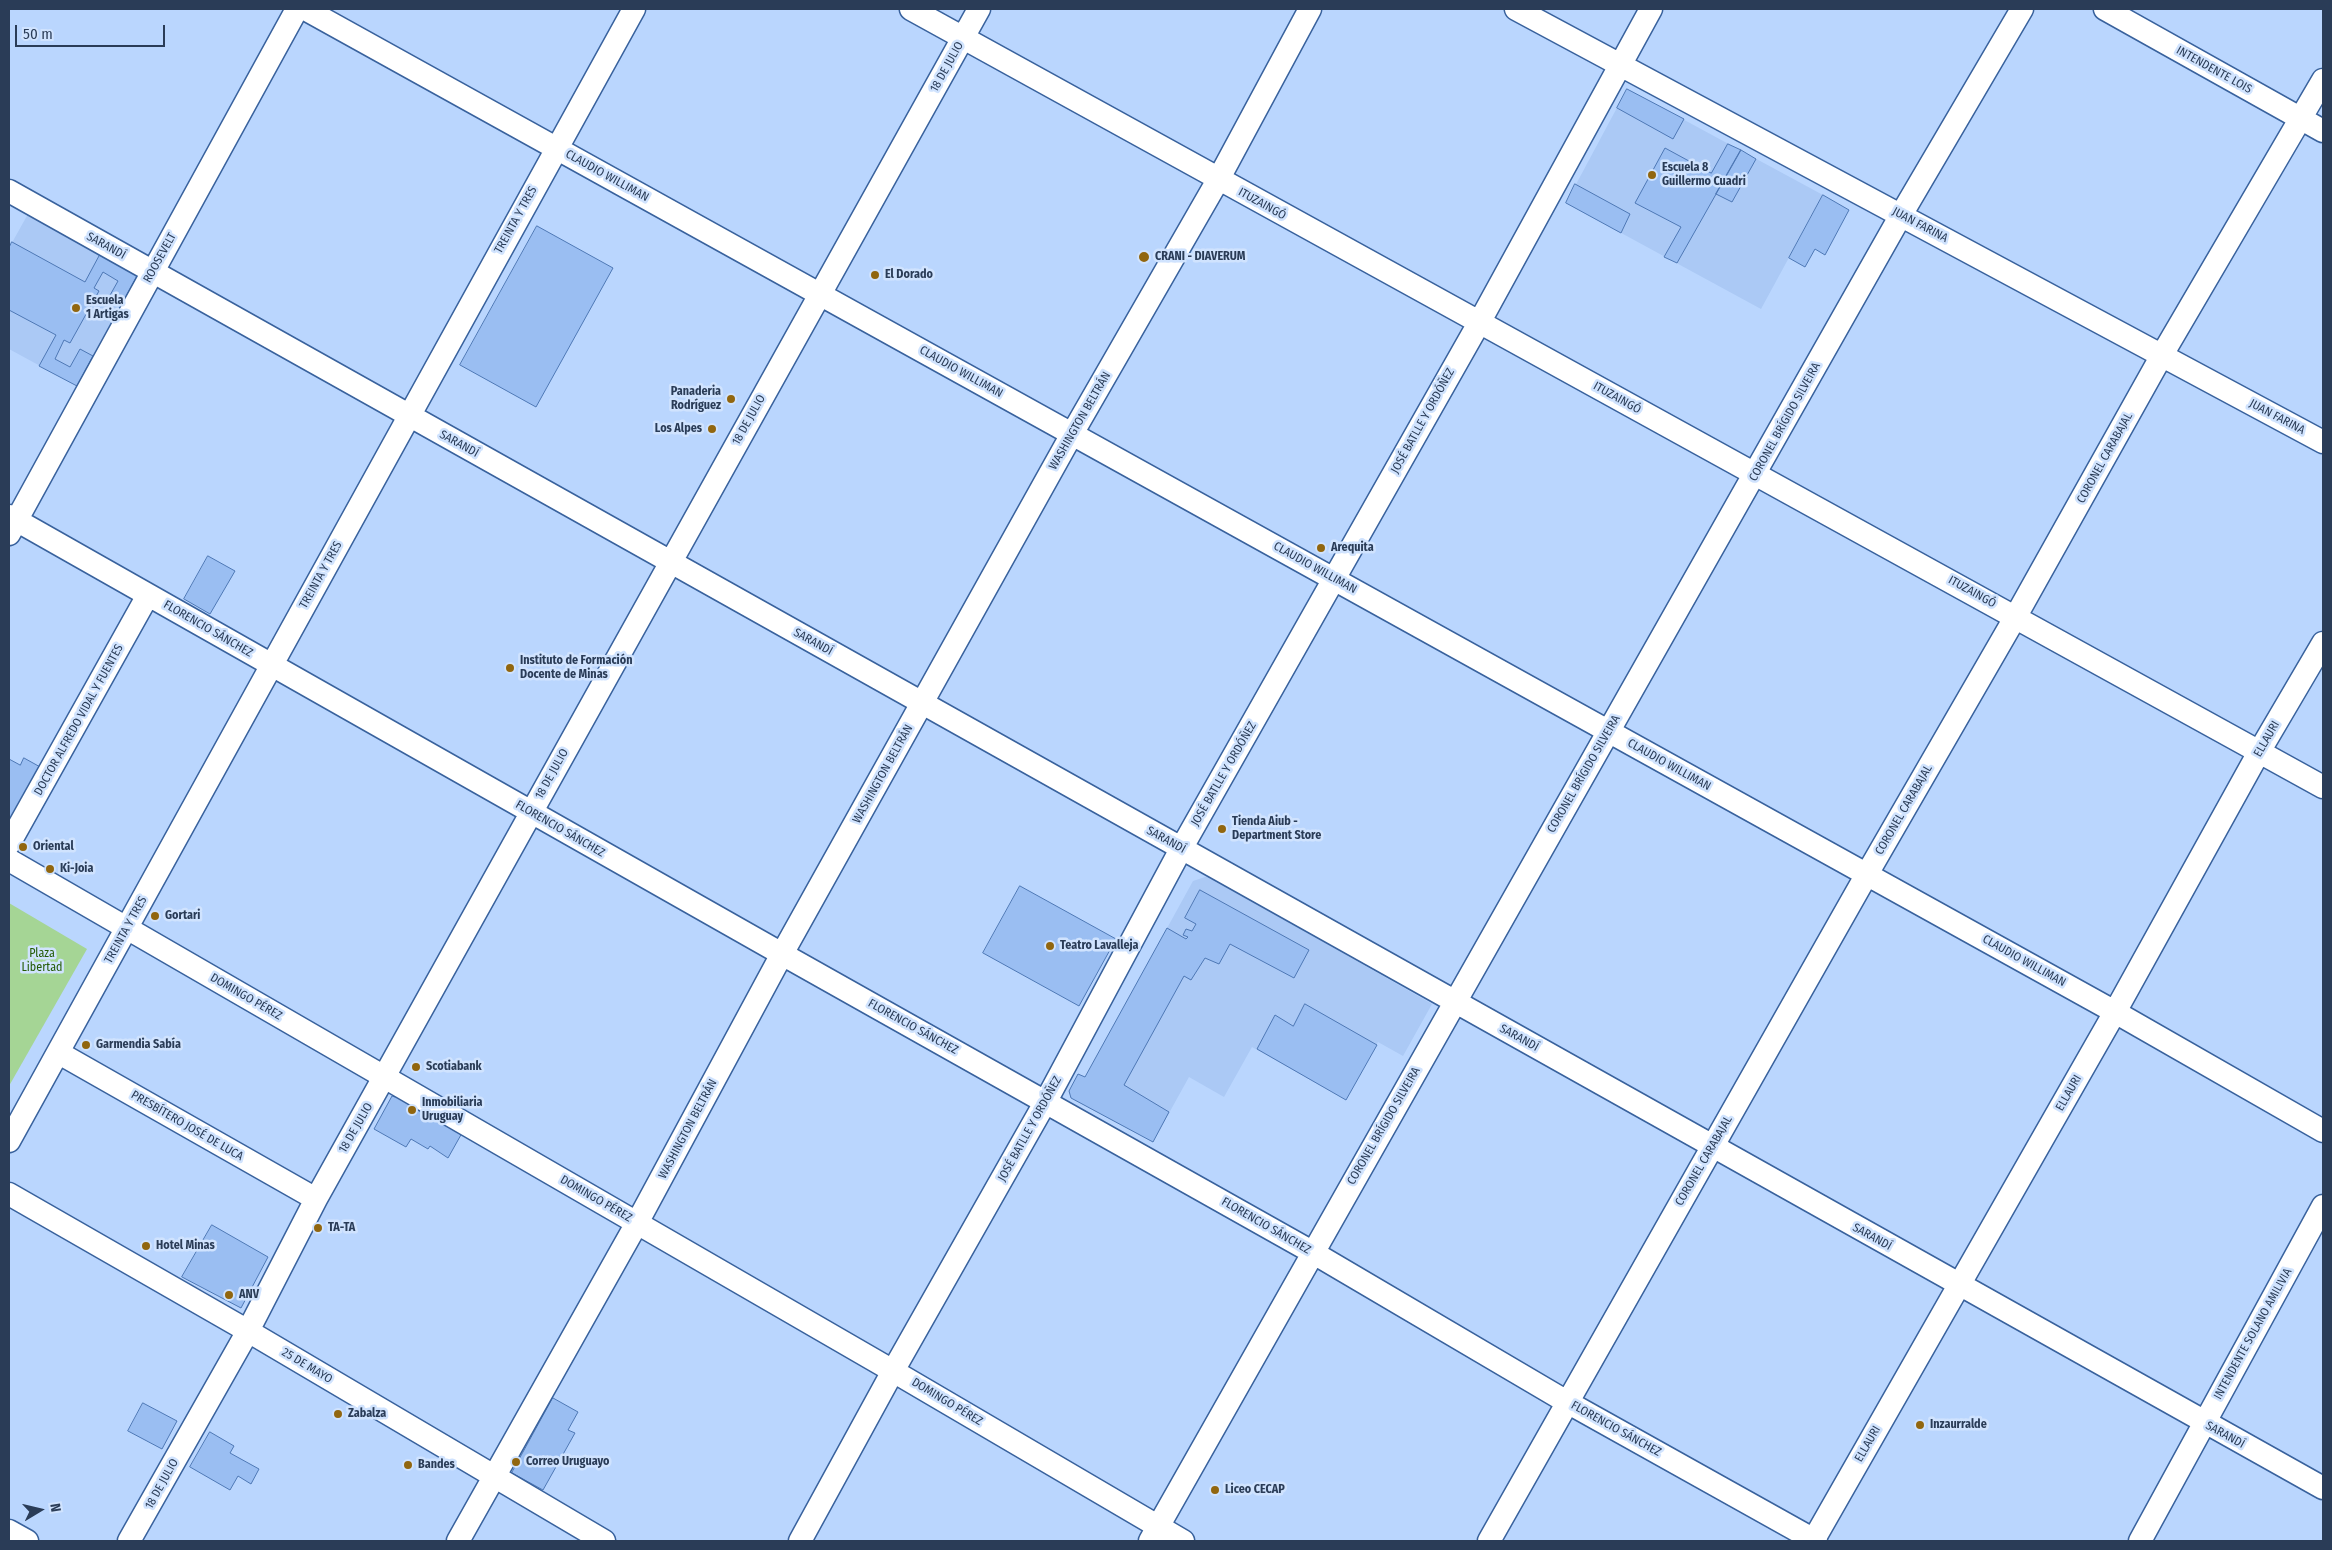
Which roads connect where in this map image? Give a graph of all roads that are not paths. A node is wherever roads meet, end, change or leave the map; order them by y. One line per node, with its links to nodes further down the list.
1 (298, 9): 20 (street, ROOSEVELT)
2 (305, 9): 16 (street, CLAUDIO WILLIMAN)
3 (634, 9): 16 (street, TREINTA Y TRES)
4 (911, 9): 11 (street, ITUZAINGÓ)
5 (980, 9): 11 (street, 18 DE JULIO)
6 (1310, 9): 17 (street, WASHINGTON BELTRÁN)
7 (1516, 9): 12 (street, JUAN FARINA)
8 (1650, 9): 12 (street, JOSÉ BATLLE Y ORDÓÑEZ)
9 (2022, 9): 19 (street, CORONEL BRÍGIDO SILVEIRA)
10 (2105, 9): 14 (street, INTENDENTE LOIS)
11 (964, 37): 17 (street, ITUZAINGÓ); 21 (street, 18 DE JULIO)
12 (1619, 64): 19 (street, JUAN FARINA); 22 (street, JOSÉ BATLLE Y ORDÓÑEZ)
13 (2323, 80): 14 (street, CORONEL CARABAJAL)
14 (2302, 119): 15 (street, INTENDENTE LOIS); 23 (street, CORONEL CARABAJAL)
15 (2323, 131)
16 (556, 148): 21 (street, CLAUDIO WILLIMAN); 24 (street, TREINTA Y TRES)
17 (1218, 180): 22 (street, ITUZAINGÓ); 25 (street, WASHINGTON BELTRÁN)
18 (9, 191): 20 (street, SARANDÍ)
19 (1901, 215): 23 (street, JUAN FARINA); 27 (street, CORONEL BRÍGIDO SILVEIRA)
20 (153, 272): 24 (street, SARANDÍ); 28 (street, ROOSEVELT)
21 (819, 294): 25 (street, CLAUDIO WILLIMAN); 29 (street, 18 DE JULIO)
22 (1478, 323): 27 (street, ITUZAINGÓ); 30 (street, JOSÉ BATLLE Y ORDÓÑEZ)
23 (2162, 355): 26 (street, JUAN FARINA); 32 (street, CORONEL CARABAJAL)
24 (409, 416): 29 (street, SARANDÍ); 34 (street, TREINTA Y TRES)
25 (1072, 434): 30 (street, CLAUDIO WILLIMAN); 35 (street, WASHINGTON BELTRÁN)
26 (2323, 442)
27 (1756, 475): 32 (street, ITUZAINGÓ); 36 (street, CORONEL BRÍGIDO SILVEIRA)
28 (11, 523): 31 (street, FLORENCIO SÁNCHEZ)
29 (670, 562): 35 (street, SARANDÍ); 39 (street, 18 DE JULIO)
30 (1334, 579): 36 (street, CLAUDIO WILLIMAN); 41 (street, JOSÉ BATLLE Y ORDÓÑEZ)
31 (148, 595): 34 (street, FLORENCIO SÁNCHEZ); 40 (street, DOCTOR ALFREDO VIDAL Y FUENTES)
32 (2016, 616): 37 (street, ITUZAINGÓ); 43 (street, CORONEL CARABAJAL)
33 (2323, 643): 37 (street, ELLAURI)
34 (272, 665): 39 (street, FLORENCIO SÁNCHEZ); 44 (street, TREINTA Y TRES)
35 (922, 703): 41 (street, SARANDÍ); 45 (street, WASHINGTON BELTRÁN)
36 (1608, 731): 43 (street, CLAUDIO WILLIMAN); 46 (street, CORONEL BRÍGIDO SILVEIRA)
37 (2259, 752): 38 (street, ITUZAINGÓ); 47 (street, ELLAURI)
38 (2323, 787)
39 (531, 812): 45 (street, FLORENCIO SÁNCHEZ); 49 (street, 18 DE JULIO)
40 (9, 844)
41 (1181, 849): 46 (street, SARANDÍ); 50 (street, JOSÉ BATLLE Y ORDÓÑEZ)
42 (9, 860): 44 (street, DOMINGO PÉREZ)
43 (1867, 874): 47 (street, CLAUDIO WILLIMAN); 53 (street, CORONEL CARABAJAL)
44 (127, 929): 48 (street, TREINTA Y TRES); 49 (street, DOMINGO PÉREZ)
45 (782, 954): 50 (street, FLORENCIO SÁNCHEZ); 57 (street, WASHINGTON BELTRÁN)
46 (1454, 1002): 53 (street, SARANDÍ); 58 (street, CORONEL BRÍGIDO SILVEIRA)
47 (2115, 1012): 51 (street, CLAUDIO WILLIMAN); 59 (street, ELLAURI)
48 (58, 1053): 52 (street, TREINTA Y TRES); 55 (street, PRESBÍTERO JOSÉ DE LUCA)
49 (386, 1076): 55 (street, 18 DE JULIO); 57 (street, DOMINGO PÉREZ)
50 (1046, 1101): 58 (street, FLORENCIO SÁNCHEZ); 61 (street, JOSÉ BATLLE Y ORDÓÑEZ)
51 (2323, 1132)
52 (9, 1142)
53 (1712, 1147): 59 (street, SARANDÍ); 62 (street, CORONEL CARABAJAL)
54 (9, 1194): 60 (street, 25 DE MAYO)
55 (316, 1199): 60 (street, 18 DE JULIO)
56 (2323, 1206): 63 (street, INTENDENTE SOLANO AMILIVIA)
57 (637, 1223): 61 (street, DOMINGO PÉREZ); 64 (street, WASHINGTON BELTRÁN)
58 (1312, 1252): 62 (street, FLORENCIO SÁNCHEZ); 67 (street, CORONEL BRÍGIDO SILVEIRA)
59 (1959, 1285): 63 (street, SARANDÍ); 75 (street, ELLAURI)
60 (248, 1331): 64 (street, 25 DE MAYO); 69 (street, 18 DE JULIO)
61 (893, 1371): 67 (street, DOMINGO PÉREZ); 72 (street, JOSÉ BATLLE Y ORDÓÑEZ)
62 (1567, 1402): 74 (street, CORONEL CARABAJAL); 75 (street, FLORENCIO SÁNCHEZ)
63 (2204, 1423): 65 (street, SARANDÍ); 76 (street, INTENDENTE SOLANO AMILIVIA)
64 (494, 1478): 70 (street, WASHINGTON BELTRÁN); 71 (street, 25 DE MAYO)
65 (2323, 1488)
66 (9, 1531): 68 (street)
67 (1154, 1534): 73 (street, DOMINGO PÉREZ)
68 (27, 1541)
69 (129, 1541)
70 (458, 1541)
71 (604, 1541)
72 (800, 1541)
73 (1183, 1541)
74 (1489, 1541)
75 (1814, 1541)
76 (2140, 1541)

